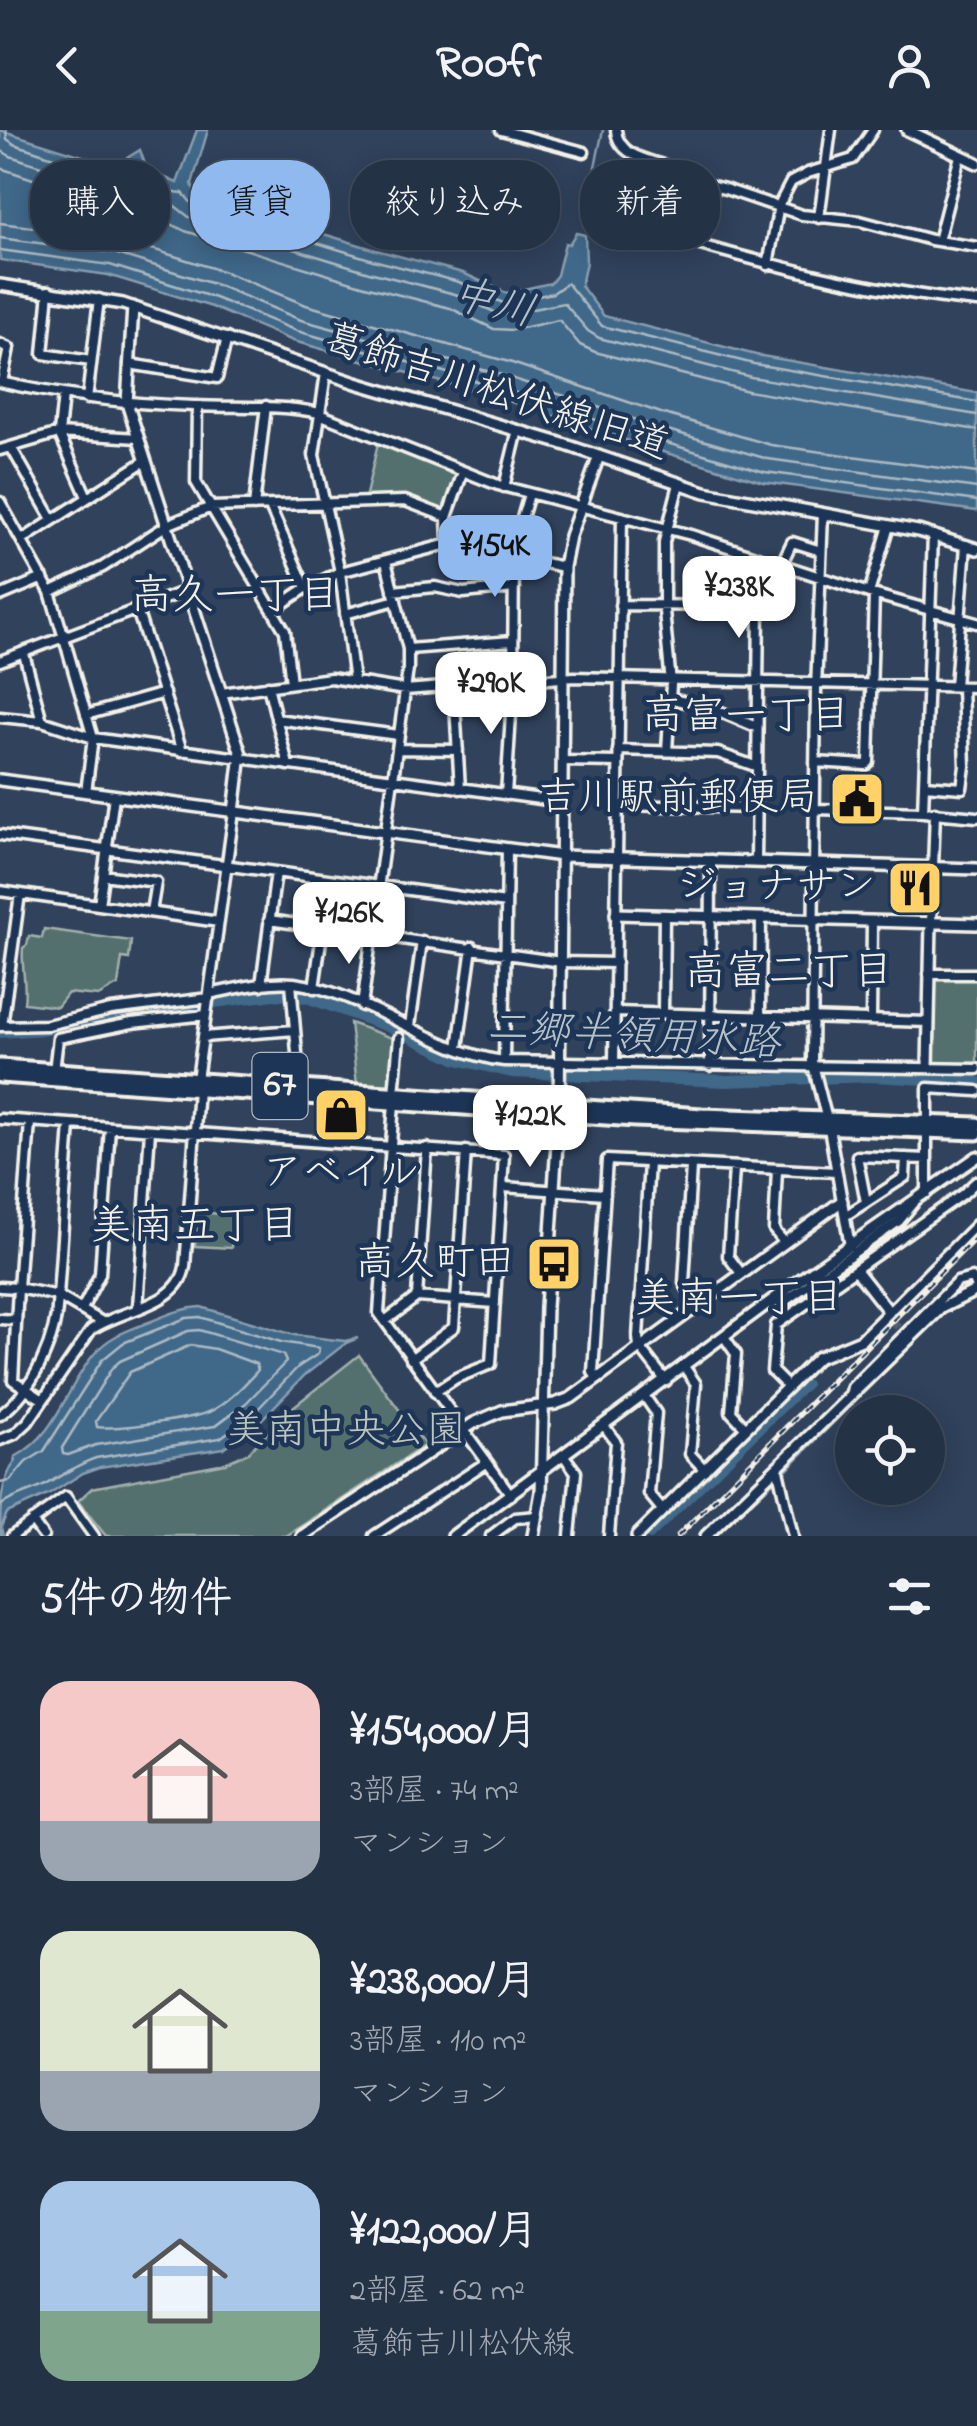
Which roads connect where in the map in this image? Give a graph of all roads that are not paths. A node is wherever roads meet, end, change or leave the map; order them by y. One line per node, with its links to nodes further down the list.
1 (501, 130): 6 (street)
2 (616, 130): 8 (street)
3 (831, 130): 10 (street)
4 (873, 130): 10 (street)
5 (911, 131): 7 (street)
6 (584, 152)
7 (960, 156): 9 (street); 14 (street)
8 (648, 160)
9 (977, 162)
10 (826, 168): 12 (street); 13 (street)
11 (720, 189): 12 (street)
12 (780, 205): 13 (street); 17 (street)
13 (819, 218): 14 (street)
14 (938, 241): 15 (street)
15 (977, 247)
16 (716, 250): 17 (street)
17 (768, 265): 21 (street)
18 (0, 285): 19 (street, 葛飾吉川松伏線旧道)
19 (49, 291): 20 (street, 葛飾吉川松伏線旧道); 25 (street)
20 (99, 300): 22 (street, 葛飾吉川松伏線旧道); 25 (street)
21 (977, 302)
22 (133, 307): 23 (street, 葛飾吉川松伏線旧道); 26 (street)
23 (226, 338): 26 (street); 27 (street, 葛飾吉川松伏線旧道)
24 (0, 344): 28 (street)
25 (92, 361): 30 (street)
26 (128, 364): 31 (street)
27 (326, 373): 34 (street); 35 (street, 葛飾吉川松伏線旧道)
28 (1, 382): 29 (street)
29 (63, 395): 30 (street); 36 (street)
30 (87, 398): 31 (street)
31 (128, 403): 32 (street); 37 (street)
32 (197, 406): 33 (street); 51 (street)
33 (266, 406): 34 (street); 49 (street)
34 (319, 414): 42 (street); 48 (street)
35 (518, 430): 40 (street, 葛飾吉川松伏線旧道); 44 (street)
36 (59, 434): 37 (street); 38 (street); 46 (street)
37 (138, 438): 41 (street)
38 (11, 448): 39 (street); 57 (street)
39 (0, 450)
40 (599, 456): 43 (street, 葛飾吉川松伏線旧道); 52 (street)
41 (145, 461): 46 (street); 58 (street)
42 (463, 472): 44 (street); 55 (street)
43 (679, 484): 53 (street, 葛飾吉川松伏線旧道); 60 (street)
44 (504, 486): 45 (street)
45 (529, 494): 52 (street); 67 (street)
46 (87, 497): 57 (street)
47 (0, 502): 54 (street)
48 (326, 505): 50 (street); 55 (street); 72 (street)
49 (254, 506): 50 (street); 51 (street)
50 (270, 506): 75 (street)
51 (211, 507): 58 (street); 86 (street)
52 (581, 507): 56 (street); 71 (street)
53 (823, 514): 59 (street, 葛飾吉川松伏線旧道); 66 (street)
54 (3, 516): 62 (street)
55 (447, 517): 63 (street)
56 (622, 517): 60 (street); 82 (street)
57 (52, 520): 62 (street)
58 (167, 525): 77 (street); 78 (street)
59 (889, 526): 61 (street, 葛飾吉川松伏線旧道); 79 (street)
60 (667, 528): 69 (street); 83 (street)
61 (934, 536): 64 (street, 葛飾吉川松伏線旧道); 87 (street)
62 (22, 540): 74 (street)
63 (448, 544): 67 (street); 68 (street)
64 (966, 545): 65 (street, 葛飾吉川松伏線旧道); 89 (street)
65 (977, 550)
66 (822, 551): 70 (street); 73 (street)
67 (515, 558): 71 (street); 76 (street)
68 (386, 560): 72 (street); 81 (street)
69 (769, 561): 70 (street); 84 (street)
70 (781, 565): 73 (street)
71 (564, 567): 96 (street)
72 (340, 572): 75 (street); 88 (street)
73 (820, 577): 79 (street); 103 (street)
74 (43, 578): 78 (street); 80 (street)
75 (306, 588): 86 (street)
76 (514, 588): 81 (street); 92 (street)
77 (188, 590): 85 (street); 113 (street)
78 (50, 592): 91 (street)
79 (871, 594): 87 (street); 105 (street)
80 (0, 596)
81 (394, 596): 88 (street); 93 (street)
82 (620, 604): 83 (street); 97 (street)
83 (664, 605): 84 (street); 98 (street)
84 (759, 606): 102 (street)
85 (136, 610): 91 (street); 112 (street)
86 (273, 610): 99 (street)
87 (930, 611): 89 (street); 107 (street)
88 (345, 614): 100 (street)
89 (960, 619): 90 (street); 109 (street)
90 (977, 623)
91 (64, 638): 94 (street); 116 (street)
92 (514, 641): 93 (street); 101 (street)
93 (408, 649): 111 (street)
94 (24, 654): 95 (street); 119 (street)
95 (0, 661)
96 (564, 677): 97 (street); 101 (street); 129 (street)
97 (619, 678): 98 (street); 125 (street)
98 (670, 680): 102 (street); 114 (street)
99 (290, 682): 100 (street); 106 (street)
100 (354, 682): 111 (street)
101 (513, 682): 104 (street); 139 (street)
102 (757, 682): 103 (street); 120 (street)
103 (816, 683): 105 (street); 131 (street)
104 (482, 684): 108 (street); 115 (street)
105 (871, 684): 107 (street); 131 (street)
106 (268, 686): 113 (street); 118 (street)
107 (926, 686): 109 (street); 136 (street)
108 (454, 687): 111 (street); 115 (street)
109 (959, 687): 110 (street); 136 (street)
110 (977, 687)
111 (405, 690): 121 (street)
112 (164, 693): 116 (street); 126 (street)
113 (221, 694): 128 (street)
114 (671, 699): 120 (street); 127 (street)
115 (455, 700): 124 (street)
116 (86, 714): 122 (street)
117 (0, 717): 119 (street)
118 (276, 719): 121 (street); 132 (street)
119 (42, 721): 122 (street)
120 (756, 727): 133 (street)
121 (398, 735): 123 (street)
122 (93, 738): 126 (street); 138 (street)
123 (396, 749): 124 (street); 135 (street)
124 (458, 750): 137 (street)
125 (618, 750): 127 (street); 130 (street)
126 (182, 751): 128 (street)
127 (667, 751): 133 (street)
128 (241, 759): 132 (street); 145 (street)
129 (562, 761): 130 (street); 141 (street)
130 (618, 762): 142 (street)
131 (815, 762): 144 (street)
132 (288, 765): 135 (street)
133 (755, 766): 143 (street)
134 (0, 780): 138 (street)
135 (393, 780): 137 (street); 150 (street)
136 (925, 785): 146 (street)
137 (460, 789): 139 (street)
138 (86, 792): 140 (street)
139 (506, 795): 141 (street)
140 (114, 796): 145 (street); 151 (street)
141 (562, 802): 153 (street)
142 (618, 805): 143 (street); 154 (street)
143 (758, 808): 156 (street)
144 (815, 809): 146 (street); 157 (street)
145 (234, 812): 150 (street); 158 (street)
146 (923, 812): 147 (street)
147 (935, 812): 148 (street); 159 (street)
148 (977, 817)
149 (0, 834): 151 (street)
150 (386, 834): 152 (street); 163 (street)
151 (106, 849): 158 (street); 162 (street)
152 (507, 849): 153 (street); 166 (street)
153 (562, 856): 154 (street); 184 (street)
154 (617, 858): 155 (street); 169 (street)
155 (712, 860): 156 (street); 171 (street)
156 (756, 862): 157 (street)
157 (815, 864): 159 (street); 174 (street)
158 (226, 865): 161 (street); 176 (street)
159 (932, 867): 160 (street); 177 (street)
160 (977, 869)
161 (276, 872): 163 (street); 173 (street)
162 (103, 875): 167 (street); 168 (street)
163 (378, 886): 166 (street); 180 (street)
164 (0, 891): 165 (street)
165 (20, 894): 167 (street); 201 (street)
166 (506, 903): 183 (street)
167 (99, 906): 168 (street)
168 (151, 912): 176 (street)
169 (616, 914): 170 (street); 185 (street)
170 (664, 915): 171 (street); 195 (street)
171 (711, 917): 172 (street); 196 (street)
172 (761, 918): 174 (street); 197 (street)
173 (270, 920): 179 (street); 189 (street)
174 (814, 920): 175 (street); 198 (street)
175 (872, 921): 177 (street); 199 (street)
176 (218, 922): 191 (street)
177 (931, 923): 178 (street); 186 (street)
178 (977, 924)
179 (323, 927): 180 (street); 190 (street)
180 (372, 933): 181 (street); 192 (street)
181 (422, 941): 182 (street); 202 (street)
182 (472, 948): 183 (street); 206 (street)
183 (506, 952): 184 (street); 207 (street)
184 (561, 962): 185 (street); 212 (street)
185 (616, 963): 193 (street)
186 (930, 974): 187 (street); 200 (street)
187 (977, 974)
188 (292, 983): 189 (street); 190 (street); 203 (street)
189 (261, 985): 191 (street)
190 (314, 988): 192 (street)
191 (209, 996): 194 (street); 201 (street)
192 (362, 1006): 202 (street)
193 (616, 1012): 195 (street); 208 (street)
194 (206, 1013): 204 (street); 214 (street)
195 (663, 1014): 196 (street)
196 (710, 1016): 197 (street); 210 (street)
197 (760, 1017): 198 (street)
198 (813, 1018): 199 (street); 213 (street)
199 (871, 1020): 200 (street)
200 (928, 1022): 211 (street)
201 (1, 1026)
202 (410, 1026): 206 (street)
203 (294, 1030): 204 (street); 218 (street)
204 (203, 1037): 217 (street)
205 (398, 1038): 220 (street)
206 (458, 1048): 207 (street)
207 (504, 1060): 212 (street)
208 (614, 1063): 210 (street); 212 (street)
209 (0, 1066): 214 (main road, 67)
210 (710, 1066): 213 (street)
211 (928, 1067): 213 (street); 215 (street)
212 (560, 1069): 221 (street)
213 (814, 1069): 224 (street)
214 (54, 1070): 217 (main road, 67)
215 (977, 1070)
216 (0, 1076): 217 (main road, 67)
217 (197, 1085): 218 (main road, 67); 220 (main road, 67); 230 (street)
218 (300, 1088): 220 (main road, 67)
219 (977, 1091): 228 (street)
220 (394, 1098): 221 (main road, 67); 232 (street)
221 (560, 1109): 224 (main road, 67); 245 (street)
222 (0, 1120): 223 (street)
223 (30, 1122): 226 (street); 259 (street)
224 (828, 1124): 228 (main road, 67); 242 (street)
225 (977, 1124): 228 (main road, 67)
226 (70, 1125): 227 (street); 261 (street)
227 (110, 1127): 229 (street); 268 (street)
228 (927, 1127): 231 (main road, 67); 237 (street)
229 (150, 1130): 230 (street); 267 (street)
230 (194, 1133): 232 (street); 267 (street)
231 (977, 1133)
232 (390, 1146): 233 (street); 272 (street)
233 (427, 1148): 234 (street); 262 (street)
234 (466, 1152): 244 (street); 263 (street)
235 (977, 1157): 246 (street)
236 (906, 1158): 237 (street); 250 (street); 250 (street)
237 (927, 1159): 246 (street)
238 (649, 1163): 239 (street); 247 (street); 275 (street)
239 (691, 1166): 240 (street); 265 (street)
240 (734, 1169): 241 (street); 257 (street)
241 (777, 1170): 242 (street); 253 (street)
242 (836, 1172): 249 (street)
243 (977, 1180): 256 (street)
244 (503, 1187): 245 (street); 264 (street)
245 (554, 1191): 247 (street); 287 (street)
246 (927, 1193): 248 (street)
247 (605, 1194): 278 (street)
248 (917, 1200): 254 (street); 255 (street)
249 (842, 1201): 251 (street); 253 (street)
250 (866, 1202): 251 (street)
251 (845, 1216): 254 (street)
252 (977, 1224): 269 (street)
253 (783, 1241): 257 (street)
254 (850, 1246): 266 (street)
255 (844, 1258): 256 (street); 266 (street)
256 (854, 1269): 269 (street); 280 (street)
257 (740, 1272): 265 (street)
258 (0, 1286): 259 (street)
259 (18, 1288): 261 (street); 271 (street)
260 (977, 1290): 283 (street); 284 (street)
261 (58, 1296): 268 (street); 281 (street)
262 (417, 1297): 263 (street); 272 (street)
263 (456, 1300): 264 (street); 276 (street)
264 (495, 1302): 282 (street)
265 (698, 1304): 275 (street)
266 (766, 1305): 274 (street)
267 (138, 1307): 273 (street)
268 (82, 1309): 273 (street)
269 (889, 1312): 280 (street)
270 (0, 1319): 271 (street)
271 (16, 1320): 281 (street)
272 (384, 1321): 276 (street)
273 (102, 1322): 286 (street)
274 (725, 1338): 277 (street); 291 (street)
275 (639, 1346): 278 (street); 279 (street)
276 (412, 1359): 282 (street)
277 (685, 1368): 279 (street); 296 (street)
278 (597, 1378): 287 (street)
279 (666, 1381): 285 (street)
280 (787, 1386): 291 (street)
281 (24, 1387): 286 (street); 288 (street)
282 (436, 1392): 292 (street)
283 (850, 1395)
284 (854, 1395)
285 (645, 1397): 290 (street); 300 (street)
286 (43, 1400): 293 (street)
287 (544, 1405): 292 (street); 297 (street)
288 (0, 1415)
289 (835, 1415): 298 (street)
290 (605, 1427): 294 (street); 312 (street)
291 (746, 1428): 296 (street)
292 (463, 1430): 295 (street); 303 (street)
293 (0, 1440)
294 (564, 1456): 297 (street); 311 (street)
295 (487, 1462): 299 (street); 307 (street)
296 (704, 1470): 300 (street)
297 (542, 1472): 299 (street); 301 (street)
298 (780, 1474): 314 (street); 315 (street)
299 (511, 1495): 308 (street)
300 (663, 1511): 313 (street)
301 (538, 1516): 309 (street); 310 (street)
302 (32, 1521): 304 (street); 305 (street); 306 (street)
303 (305, 1535)
304 (12, 1536)
305 (43, 1536)
306 (94, 1536)
307 (374, 1536)
308 (453, 1536)
309 (490, 1536)
310 (533, 1536)
311 (570, 1536)
312 (610, 1536)
313 (636, 1536)
314 (706, 1536)
315 (793, 1536)

